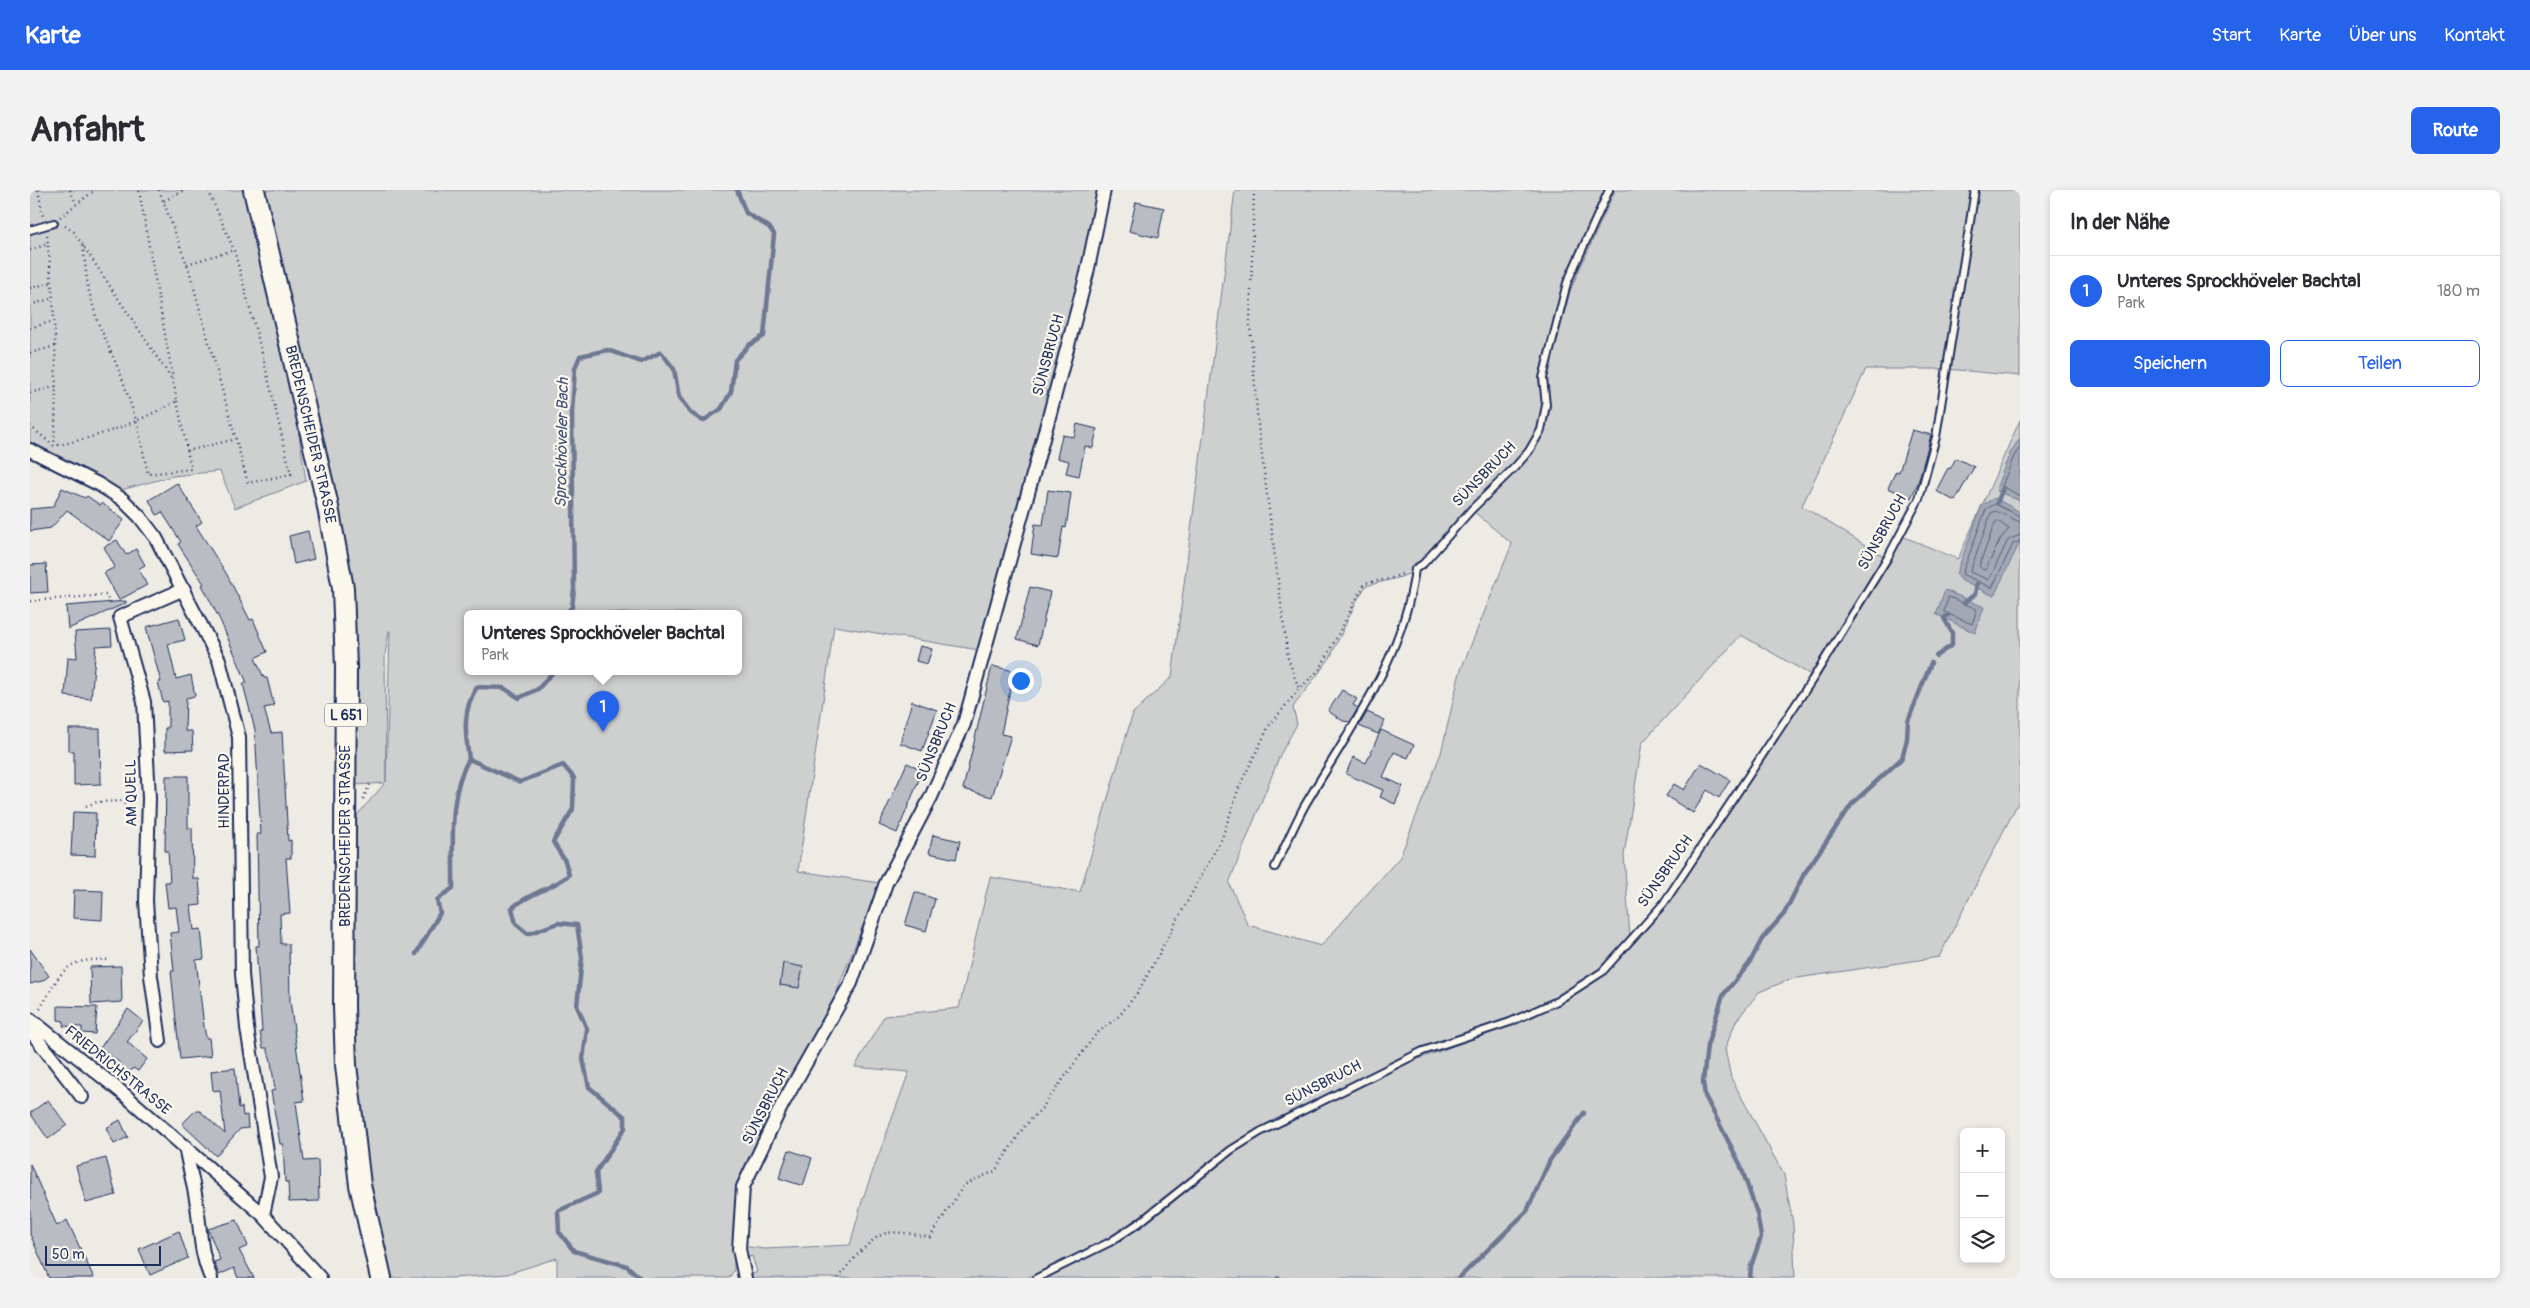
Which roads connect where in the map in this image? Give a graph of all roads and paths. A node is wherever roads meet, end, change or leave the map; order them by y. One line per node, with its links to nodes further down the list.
1 (38, 190): 16 (path)
2 (70, 190): 14 (path)
3 (95, 190): 14 (path)
4 (139, 190): 31 (path)
5 (159, 190): 13 (path)
6 (184, 190): 13 (path)
7 (208, 190): 21 (path)
8 (254, 190): 57 (main road, BREDENSCHEIDER STRASSE / L 651)
9 (1104, 190): 58 (street, SÜNSBRUCH)
10 (1254, 190): 45 (path)
11 (1609, 190): 41 (lane, SÜNSBRUCH)
12 (1975, 190): 60 (lane, SÜNSBRUCH)
13 (164, 200): 22 (path)
14 (76, 204): 15 (path)
15 (54, 223): 16 (lane); 19 (path)
16 (45, 225): 17 (lane); 18 (path)
17 (30, 230)
18 (48, 244): 20 (path); 23 (path)
19 (83, 246): 31 (path); 35 (path)
20 (30, 250)
21 (234, 250): 22 (path); 37 (path)
22 (187, 264): 37 (path)
23 (52, 282): 24 (path); 25 (path)
24 (30, 288)
25 (54, 298): 26 (path); 27 (path)
26 (30, 304)
27 (54, 321): 28 (path); 29 (path)
28 (30, 328)
29 (56, 346): 30 (path); 32 (path)
30 (30, 353)
31 (173, 381): 34 (path)
32 (58, 386): 33 (path); 38 (path)
33 (30, 393)
34 (177, 401): 35 (path); 40 (path)
35 (137, 423): 38 (path); 40 (path)
36 (30, 426): 38 (path)
37 (236, 439): 40 (path)
38 (54, 446)
39 (30, 450): 42 (street, HINDERPAD)
40 (187, 451)
41 (1415, 568): 45 (path); 48 (lane)
42 (184, 589): 47 (street, AM QUELL); 54 (street, HINDERPAD)
43 (106, 595): 44 (path)
44 (30, 601)
45 (1299, 689): 59 (path)
46 (86, 806): 47 (path)
47 (148, 813): 51 (street, AM QUELL)
48 (1276, 867)
49 (110, 960): 50 (path)
50 (31, 1023): 52 (street); 53 (street, FRIEDRICHSTRASSE)
51 (160, 1041)
52 (82, 1097)
53 (185, 1146): 54 (street, FRIEDRICHSTRASSE); 55 (street)
54 (263, 1215): 56 (street, FRIEDRICHSTRASSE)
55 (210, 1278)
56 (320, 1278)
57 (382, 1278)
58 (745, 1278)
59 (838, 1278)
60 (1037, 1278)

